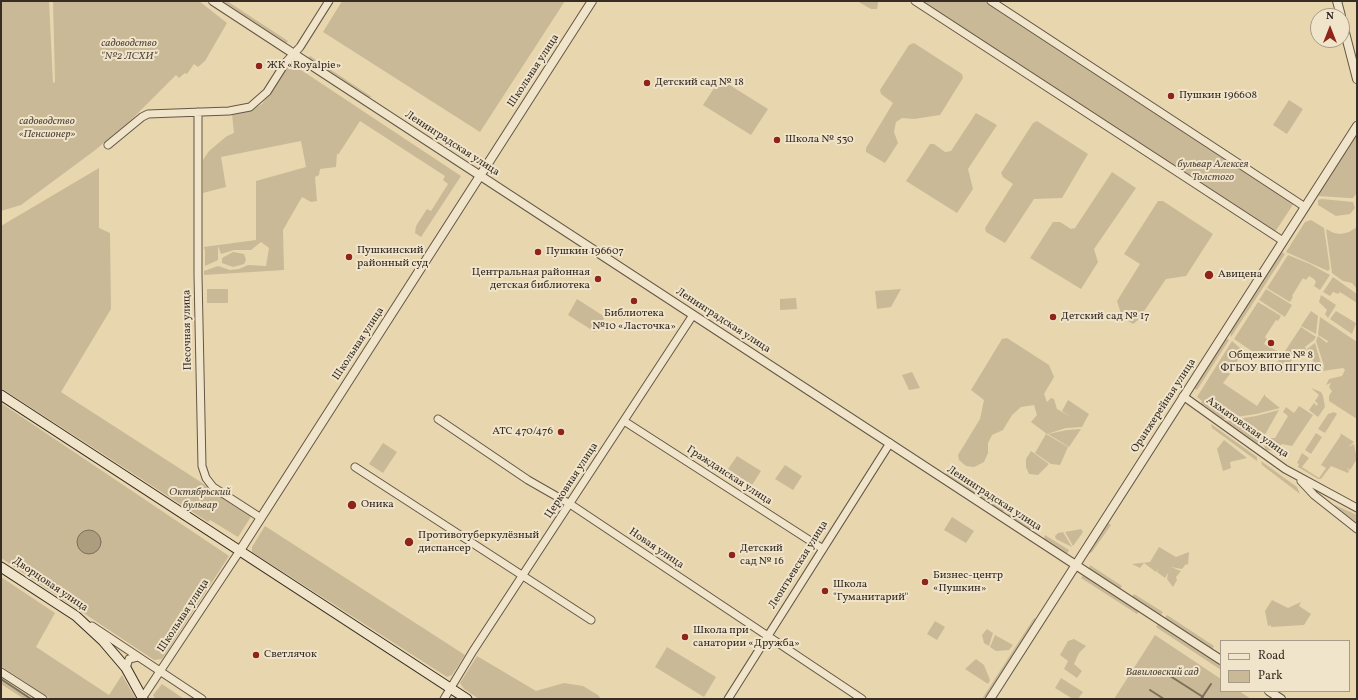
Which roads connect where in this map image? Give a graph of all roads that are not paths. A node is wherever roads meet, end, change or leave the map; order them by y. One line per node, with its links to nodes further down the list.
1 (213, 1): 7 (street, Ленинградская улица)
2 (329, 1): 7 (street)
3 (592, 1): 12 (street, Школьная улица)
4 (915, 1): 14 (street)
5 (991, 1): 13 (street)
6 (1349, 48): 8 (street)
7 (293, 54): 9 (street); 12 (street, Ленинградская улица)
8 (1357, 80)
9 (198, 112): 11 (street); 25 (street, Песочная улица)
10 (1357, 126): 13 (street, Оранжерейная улица)
11 (108, 145)
12 (480, 176): 15 (street, Ленинградская улица); 25 (street, Школьная улица)
13 (1305, 207): 14 (street, Оранжерейная улица)
14 (1283, 241): 17 (street, Оранжерейная улица)
15 (693, 315): 19 (street, Церковная улица); 20 (street, Ленинградская улица)
16 (1, 395): 28 (main road)
17 (1183, 396): 22 (street, Ахматовская улица); 29 (street, Оранжерейная улица)
18 (438, 419): 23 (street, Новая улица)
19 (624, 421): 23 (street, Церковная улица); 27 (street, Гражданская улица)
20 (890, 443): 27 (street, Леонтьевская улица); 29 (street, Ленинградская улица)
21 (356, 467): 31 (street)
22 (1298, 478): 24 (street, Ахматовская улица); 26 (street, Ахматовская улица)
23 (570, 504): 31 (street, Церковная улица); 34 (street, Новая улица)
24 (1357, 508)
25 (261, 518): 28 (street, Школьная улица)
26 (1357, 530)
27 (823, 549): 34 (street, Леонтьевская улица)
28 (239, 552): 39 (street, Школьная улица); 40 (main road)
29 (1076, 565): 36 (street, Ленинградская улица); 49 (street, Оранжерейная улица)
30 (1, 567): 32 (main road, Дворцовая улица)
31 (522, 576): 33 (street); 40 (street, Церковная улица)
32 (76, 616): 35 (street); 37 (main road, Дворцовая улица)
33 (591, 620)
34 (768, 636): 47 (street, Леонтьевская улица); 48 (street, Новая улица)
35 (138, 657): 37 (street); 39 (street)
36 (1220, 659)
37 (126, 668): 42 (main road, Дворцовая улица)
38 (1, 672): 43 (street)
39 (160, 672): 42 (street, Школьная улица); 44 (street)
40 (451, 688): 45 (street, Церковная улица); 46 (main road)
41 (1270, 692): 50 (street)
42 (143, 698)
43 (43, 699)
44 (202, 699)
45 (444, 699)
46 (468, 699)
47 (728, 699)
48 (862, 699)
49 (990, 699)
50 (1281, 699)

